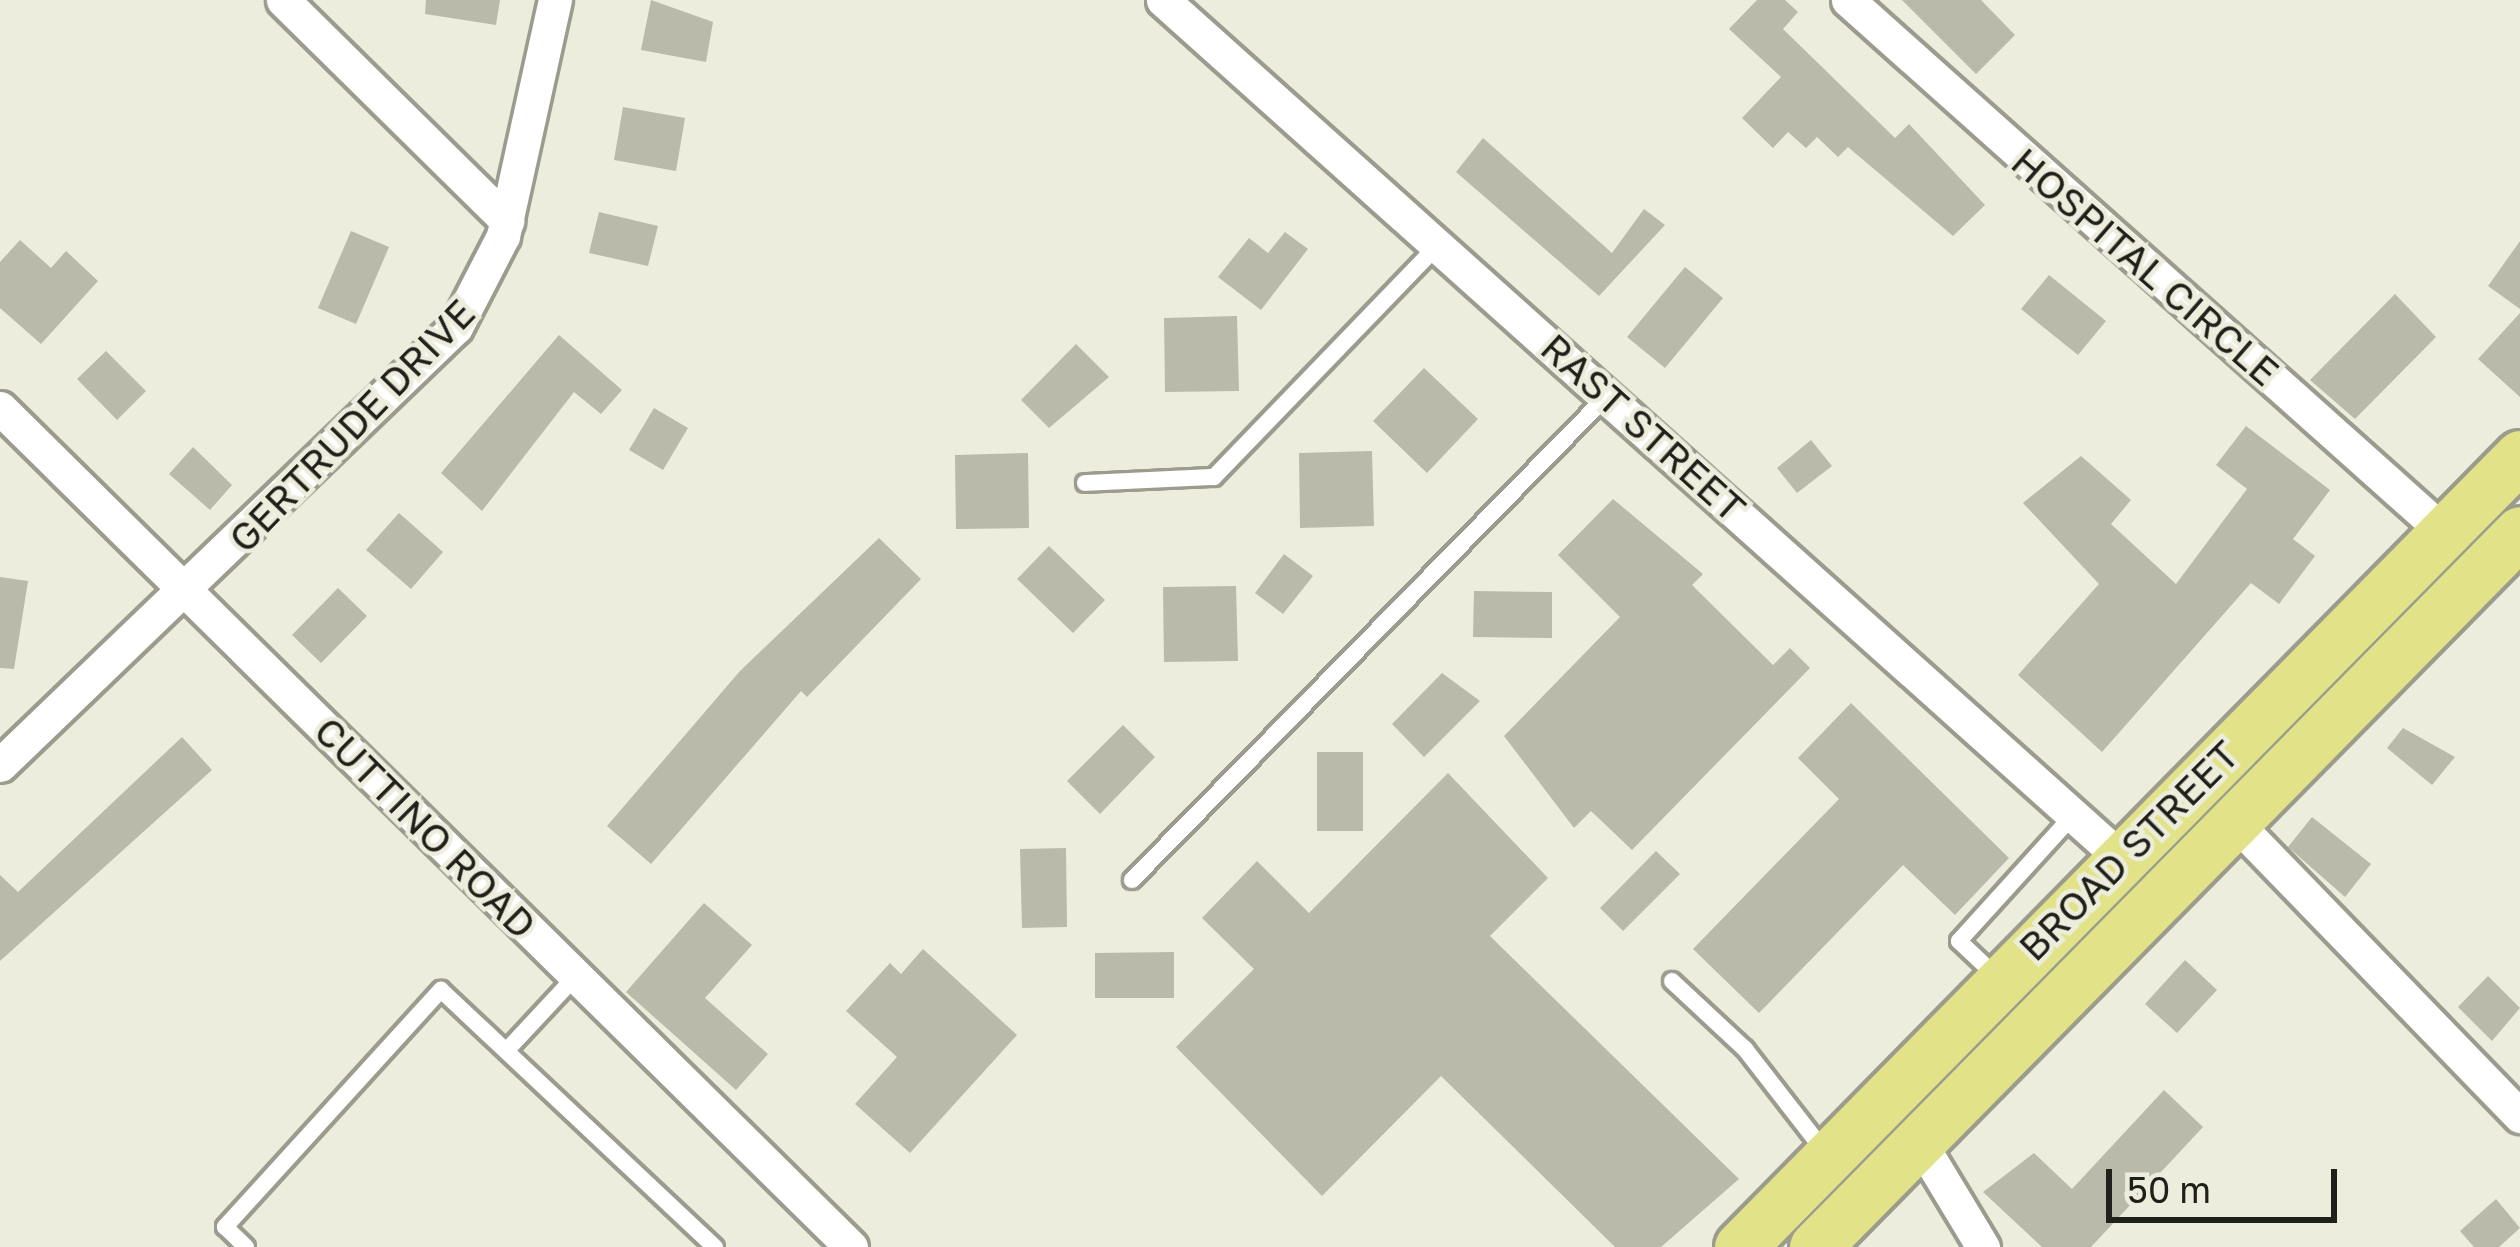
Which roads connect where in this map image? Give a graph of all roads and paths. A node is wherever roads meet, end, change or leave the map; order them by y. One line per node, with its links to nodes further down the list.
1 (283, 0): 5 (street)
2 (555, 0): 5 (street, GERTRUDE DRIVE)
3 (1163, 0): 6 (street, RAST STREET)
4 (1848, 0): 11 (street, HOSPITAL CIRCLE)
5 (507, 220): 13 (street, GERTRUDE DRIVE)
6 (1438, 245): 7 (street, RAST STREET); 10 (lane)
7 (1607, 397): 15 (street, RAST STREET); 18 (lane)
8 (0, 408): 13 (street, CUTTINO ROAD)
9 (2520, 456): 11 (main road, BROAD STREET)
10 (1084, 483)
11 (2444, 532): 17 (main road, BROAD STREET)
12 (2519, 535): 16 (main road, BROAD STREET)
13 (187, 593): 14 (street, GERTRUDE DRIVE); 19 (street, CUTTINO ROAD)
14 (0, 765)
15 (2074, 814): 17 (street, RAST STREET); 21 (lane)
16 (2234, 821): 21 (main road, BROAD STREET); 23 (street)
17 (2121, 858): 21 (main road, BROAD STREET)
18 (1132, 880)
19 (576, 976): 22 (lane); 28 (street, CUTTINO ROAD)
20 (1672, 981): 25 (lane)
21 (2022, 998): 24 (main road, BROAD STREET); 25 (main road, BROAD STREET)
22 (506, 1050): 26 (lane); 27 (lane)
23 (2520, 1116)
24 (1918, 1142): 25 (main road, BROAD STREET); 31 (street)
25 (1848, 1175): 29 (main road, BROAD STREET); 30 (main road, BROAD STREET)
26 (247, 1247)
27 (715, 1247)
28 (850, 1247)
29 (1740, 1247)
30 (1815, 1247)
31 (1983, 1247)

